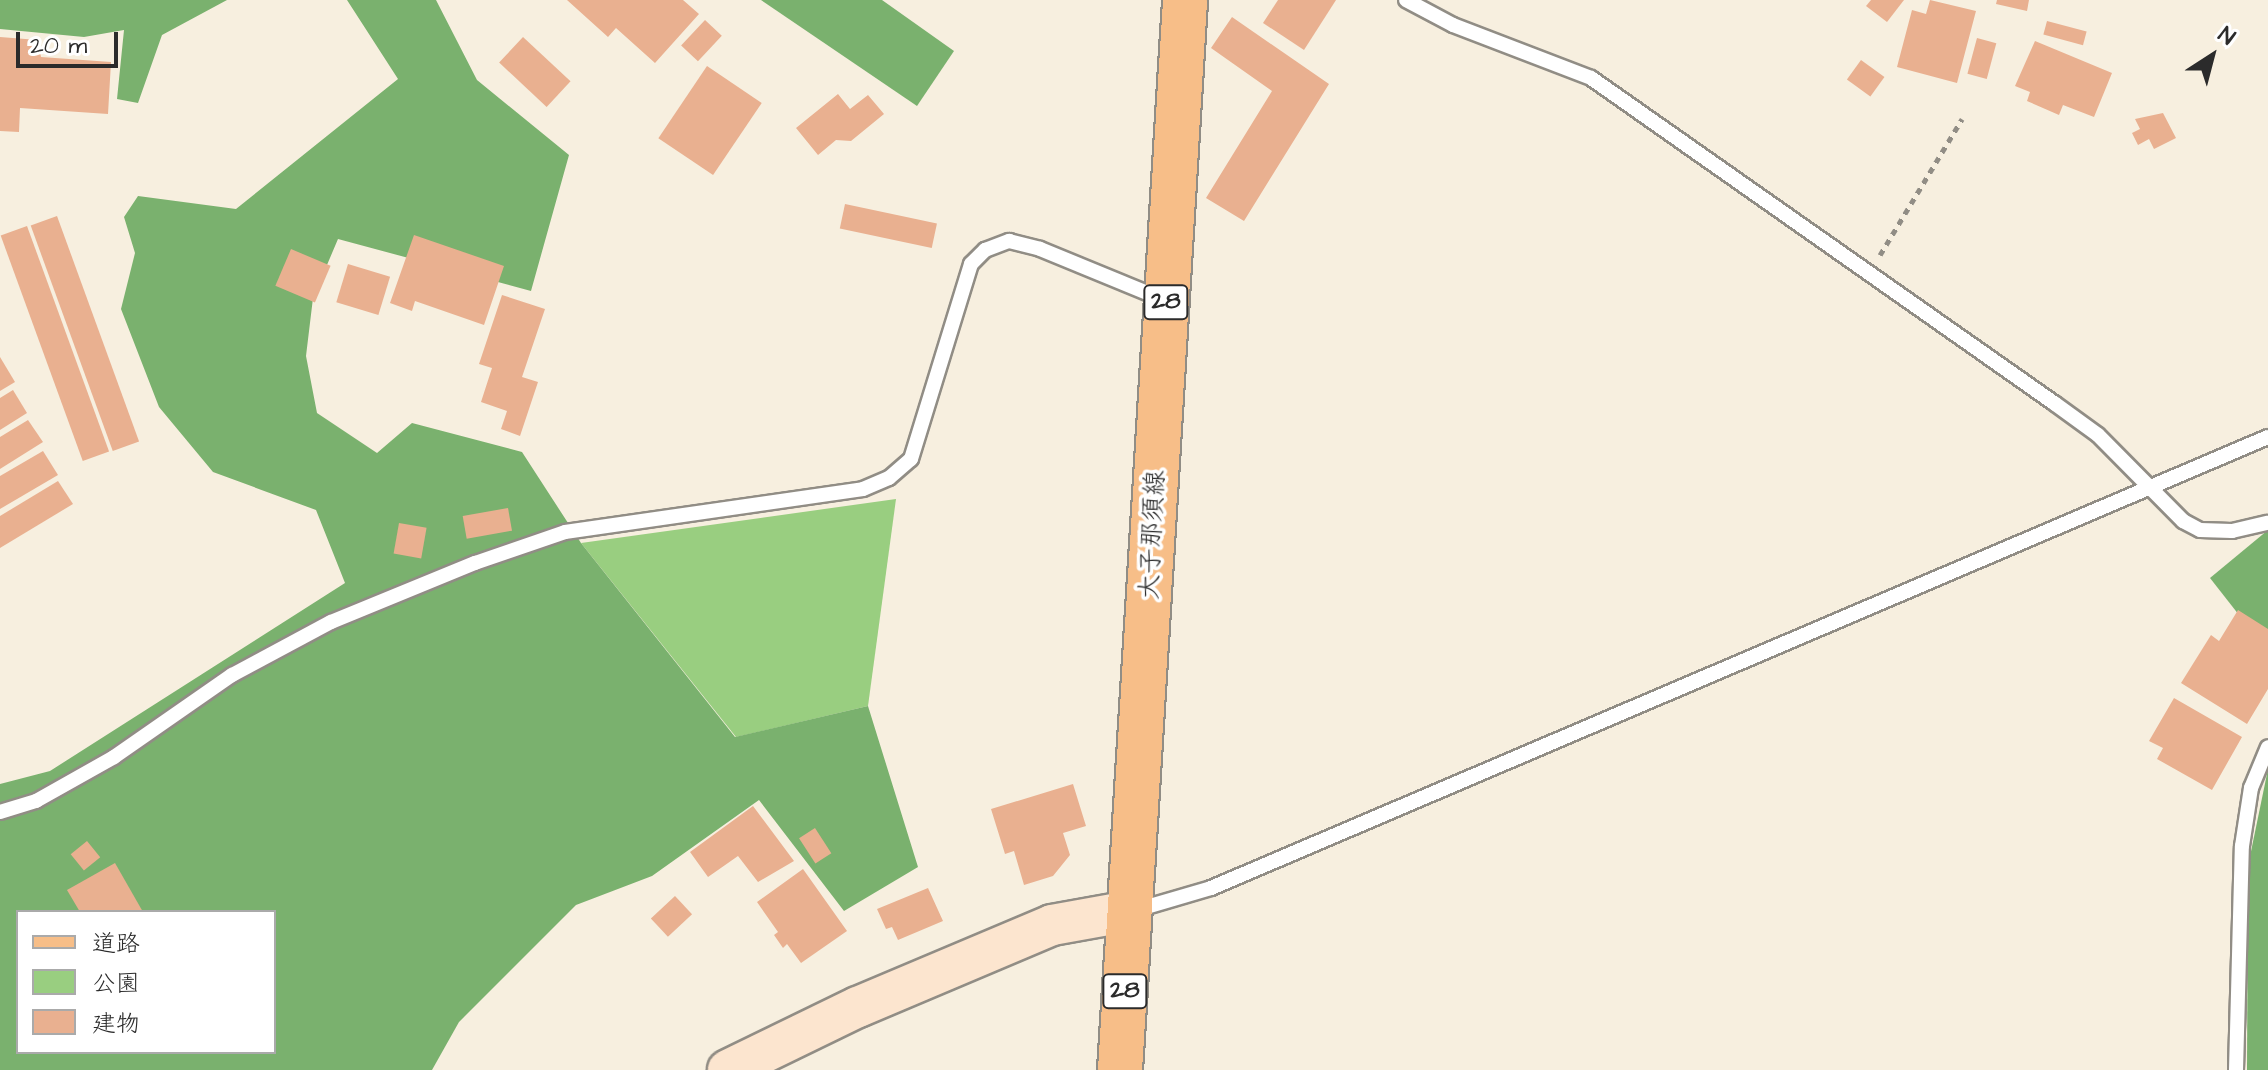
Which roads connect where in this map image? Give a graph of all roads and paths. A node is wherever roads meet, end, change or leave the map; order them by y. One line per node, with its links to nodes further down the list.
1 (1185, 0): 5 (main road, 大子那須線 / 28)
2 (1406, 0): 4 (lane)
3 (1962, 119): 4 (path)
4 (1871, 270): 7 (lane)
5 (1166, 300): 10 (lane); 11 (main road, 大子那須線 / 28)
6 (2268, 437): 7 (lane)
7 (2147, 488): 8 (lane); 11 (lane)
8 (2268, 523)
9 (2268, 747): 14 (lane)
10 (0, 812)
11 (1130, 911): 12 (street); 13 (main road, 大子那須線 / 28)
12 (728, 1070)
13 (1120, 1070)
14 (2236, 1070)

